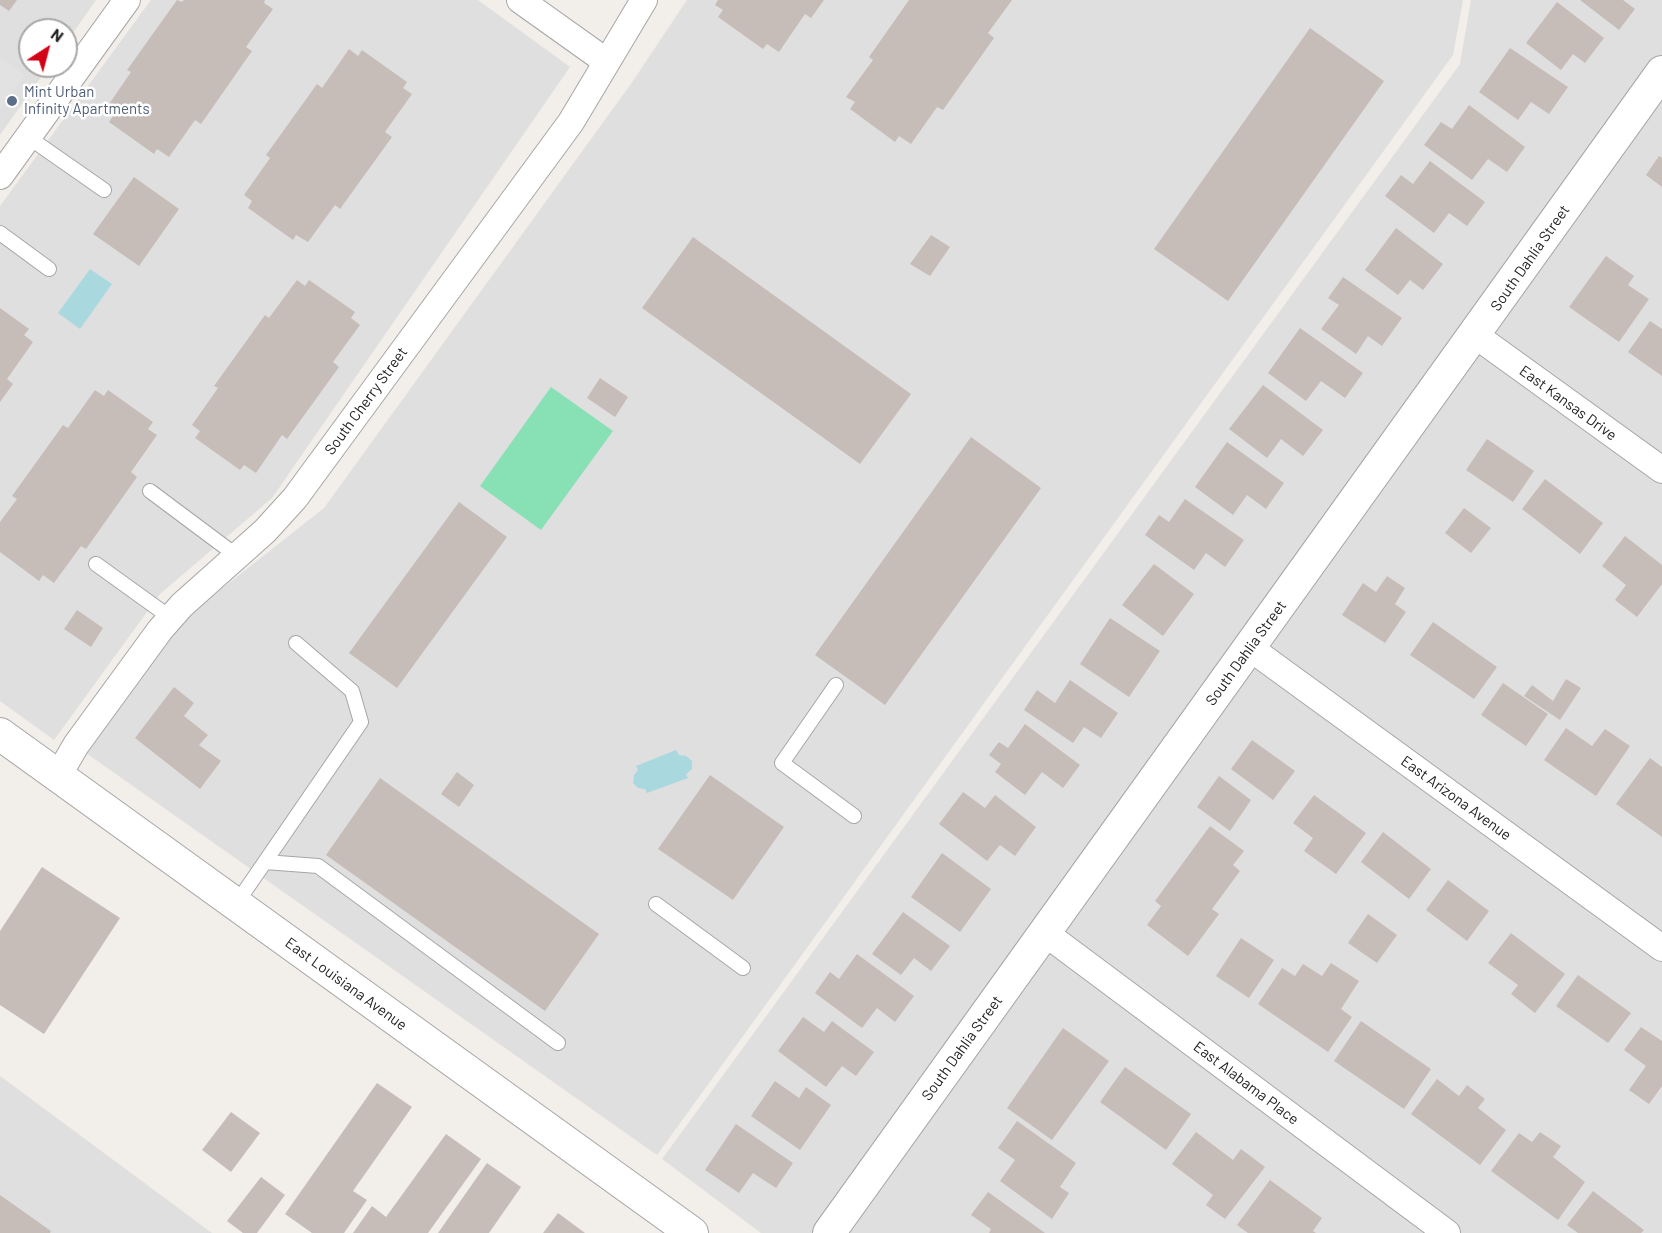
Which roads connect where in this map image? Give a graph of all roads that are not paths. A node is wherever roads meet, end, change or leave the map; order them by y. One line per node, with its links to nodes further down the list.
1 (127, 0): 6 (street)
2 (520, 0): 4 (street)
3 (644, 0): 4 (street, South Cherry Street)
4 (607, 62): 14 (street, South Cherry Street)
5 (1662, 72): 11 (street, South Dahlia Street)
6 (28, 137): 7 (street); 8 (lane)
7 (0, 176)
8 (104, 190)
9 (0, 233): 10 (lane)
10 (49, 269)
11 (1475, 335): 12 (street, East Kansas Drive); 18 (street, South Dahlia Street)
12 (1662, 470)
13 (150, 491): 14 (lane)
14 (237, 556): 16 (street, South Cherry Street)
15 (96, 564): 16 (lane)
16 (171, 618): 21 (street, South Cherry Street)
17 (296, 643): 23 (lane)
18 (1250, 648): 26 (street, South Dahlia Street); 27 (street, East Arizona Avenue)
19 (836, 685): 22 (lane)
20 (0, 734): 21 (street, East Louisiana Avenue)
21 (58, 776): 24 (street, East Louisiana Avenue)
22 (854, 816)
23 (265, 862): 24 (lane); 29 (lane)
24 (236, 904): 30 (street, East Louisiana Avenue)
25 (656, 904): 28 (lane)
26 (1044, 933): 31 (street, South Dahlia Street); 32 (street, East Alabama Place)
27 (1662, 948)
28 (743, 968)
29 (558, 1043)
30 (692, 1233)
31 (829, 1233)
32 (1447, 1233)

